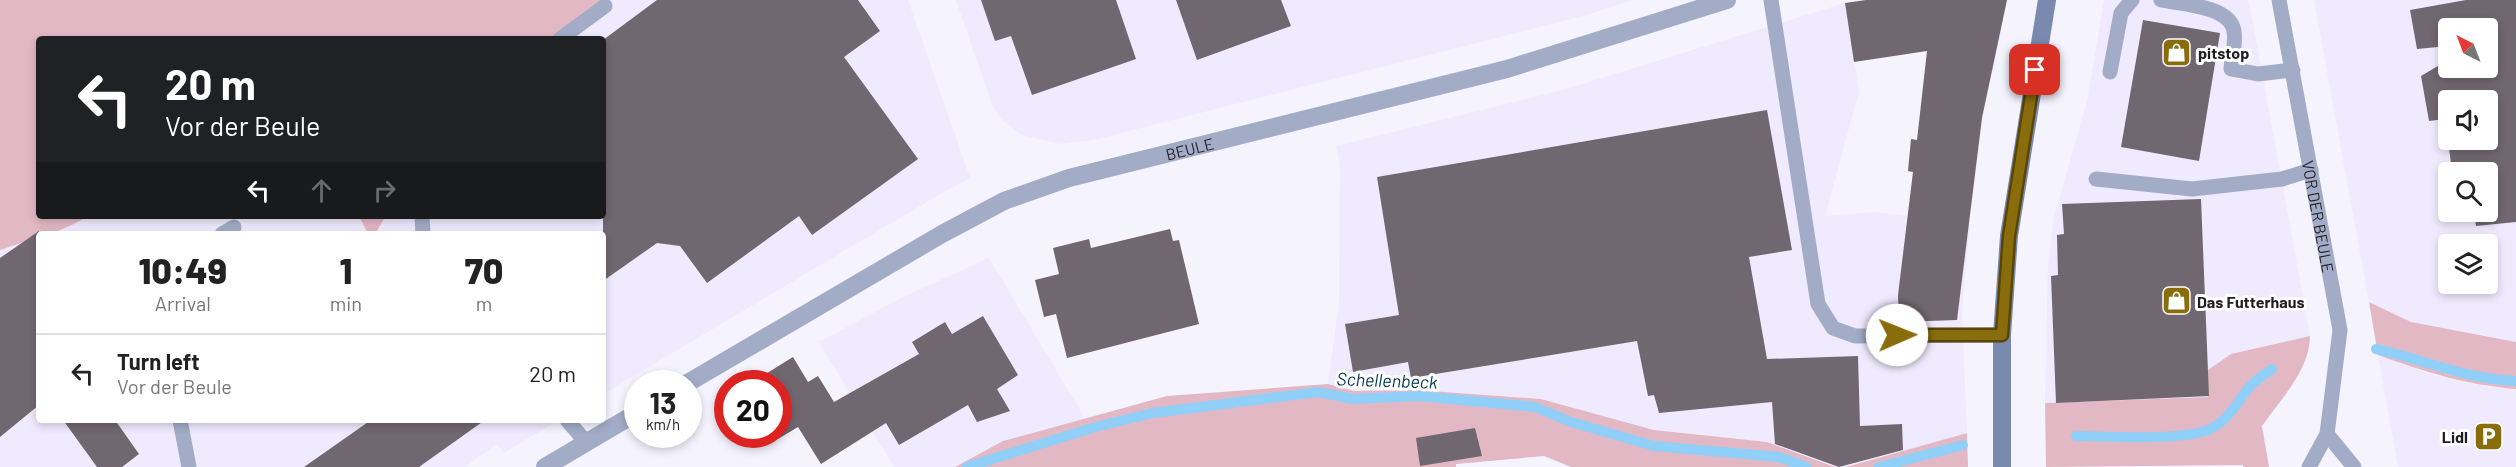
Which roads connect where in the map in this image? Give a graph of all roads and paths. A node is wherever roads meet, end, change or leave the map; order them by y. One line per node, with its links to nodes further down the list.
1 (1727, 0): 14 (street, BEULE)
2 (1771, 0): 13 (lane)
3 (2046, 0): 13 (main road)
4 (2132, 0): 10 (lane)
5 (2161, 0): 9 (lane)
6 (2279, 0): 9 (lane, VOR DER BEULE)
7 (605, 6): 8 (lane)
8 (564, 36)
9 (2293, 70): 11 (lane, VOR DER BEULE)
10 (2110, 72)
11 (2311, 170): 12 (lane); 18 (lane, VOR DER BEULE)
12 (2096, 178)
13 (2002, 335): 22 (main road)
14 (702, 375)
15 (624, 420): 19 (street)
16 (181, 423): 20 (lane)
17 (570, 423): 19 (lane)
18 (2327, 434): 23 (lane); 24 (lane)
19 (586, 442): 21 (street)
20 (189, 467)
21 (545, 467)
22 (2002, 467)
23 (2309, 467)
24 (2354, 467)

